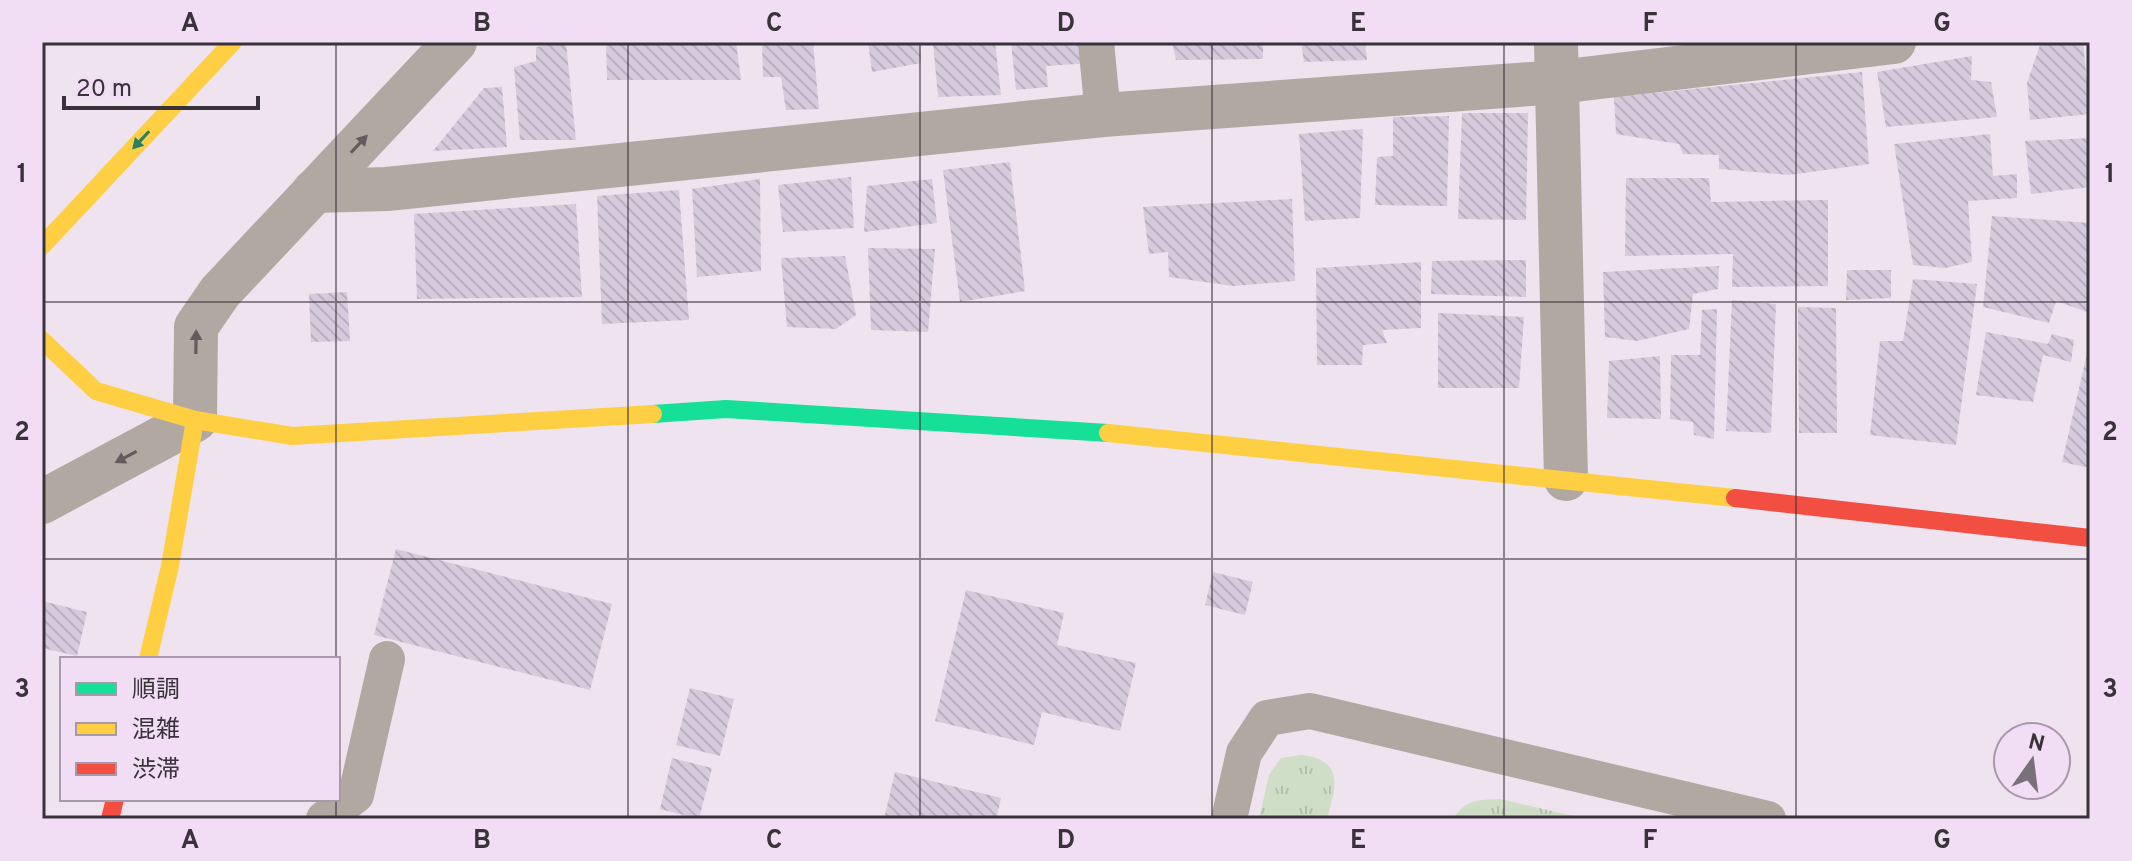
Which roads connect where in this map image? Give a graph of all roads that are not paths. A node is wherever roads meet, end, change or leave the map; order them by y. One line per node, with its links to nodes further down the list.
1 (233, 42): 8 (main road, one-way to 8)
2 (455, 42): 7 (street, one-way to 2)
3 (1096, 42): 6 (lane)
4 (1894, 42): 5 (street)
5 (1557, 62): 6 (street); 11 (street)
6 (1103, 115): 7 (street)
7 (314, 191): 10 (street, one-way to 7)
8 (42, 246)
9 (42, 340): 10 (main road)
10 (195, 420): 11 (main road); 12 (street, one-way to 12); 14 (main road)
11 (1566, 479): 13 (main road)
12 (42, 502)
13 (2090, 538)
14 (148, 657)
15 (387, 659): 16 (lane)
16 (324, 819)
17 (1229, 819): 18 (lane)
18 (1768, 819)

